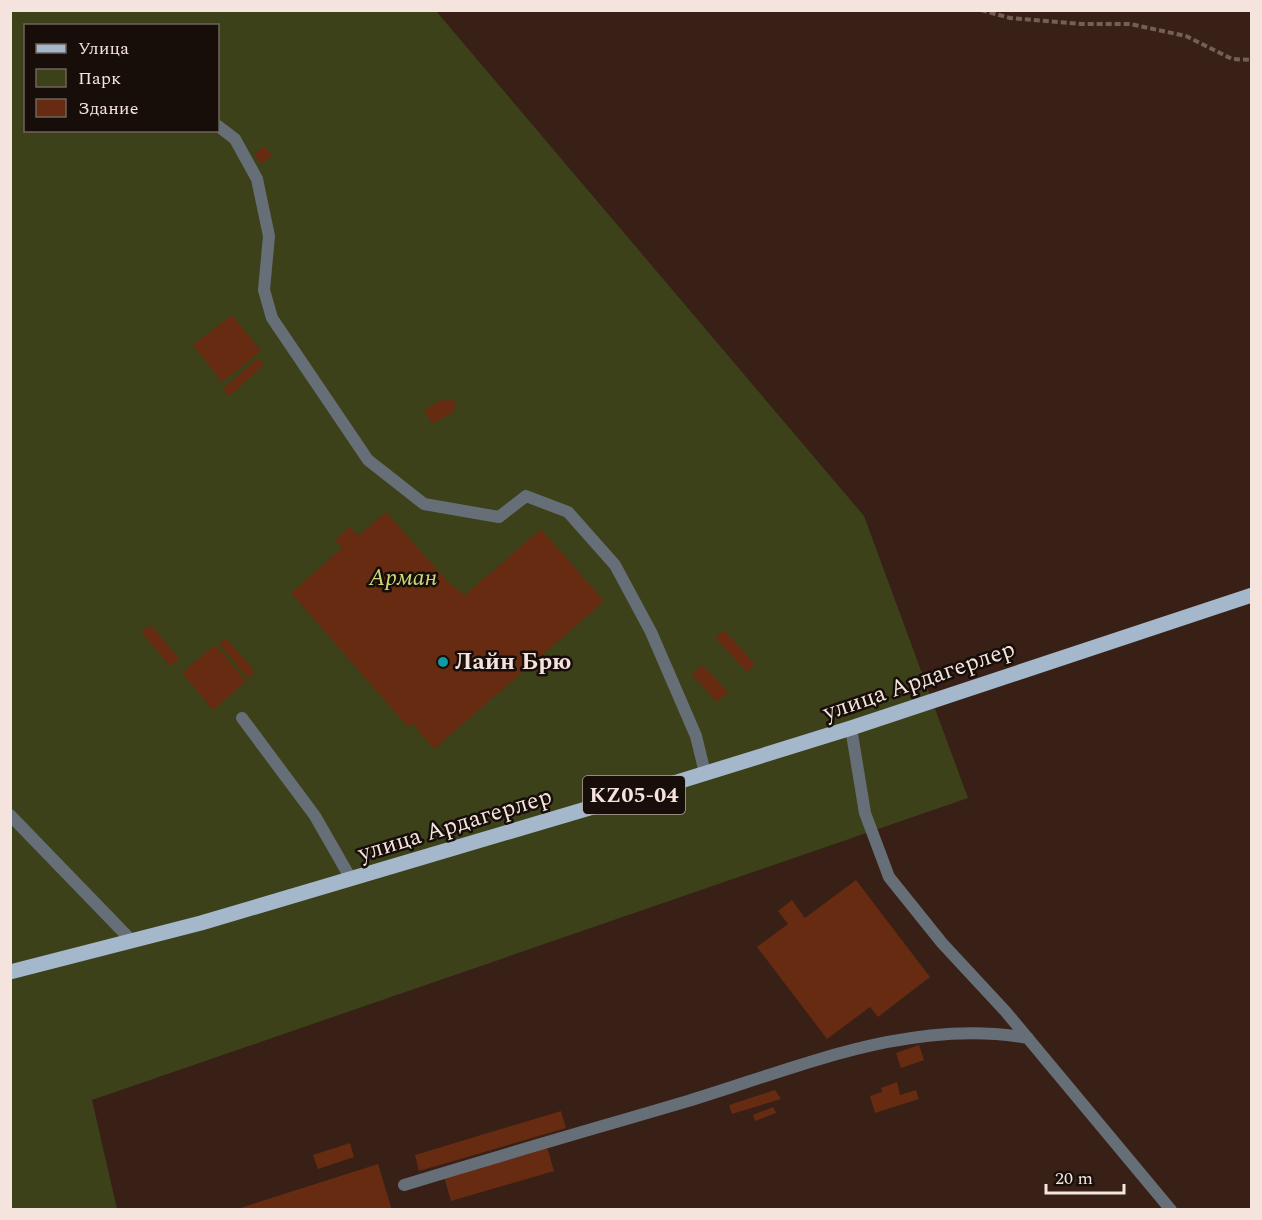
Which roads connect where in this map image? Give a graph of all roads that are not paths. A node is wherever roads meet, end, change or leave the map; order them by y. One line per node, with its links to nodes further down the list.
1 (219, 127): 5 (street)
2 (1251, 595): 4 (main road, улица Ардагерлер / KZ05-04)
3 (242, 718): 7 (street)
4 (851, 728): 5 (main road, улица Ардагерлер / KZ05-04); 10 (street)
5 (705, 773): 7 (main road, улица Ардагерлер / KZ05-04)
6 (10, 815): 8 (street)
7 (351, 879): 8 (main road, улица Ардагерлер / KZ05-04)
8 (131, 940): 9 (main road, улица Ардагерлер / KZ05-04)
9 (10, 972)
10 (1028, 1038): 11 (street); 12 (street)
11 (404, 1185)
12 (1171, 1209)

